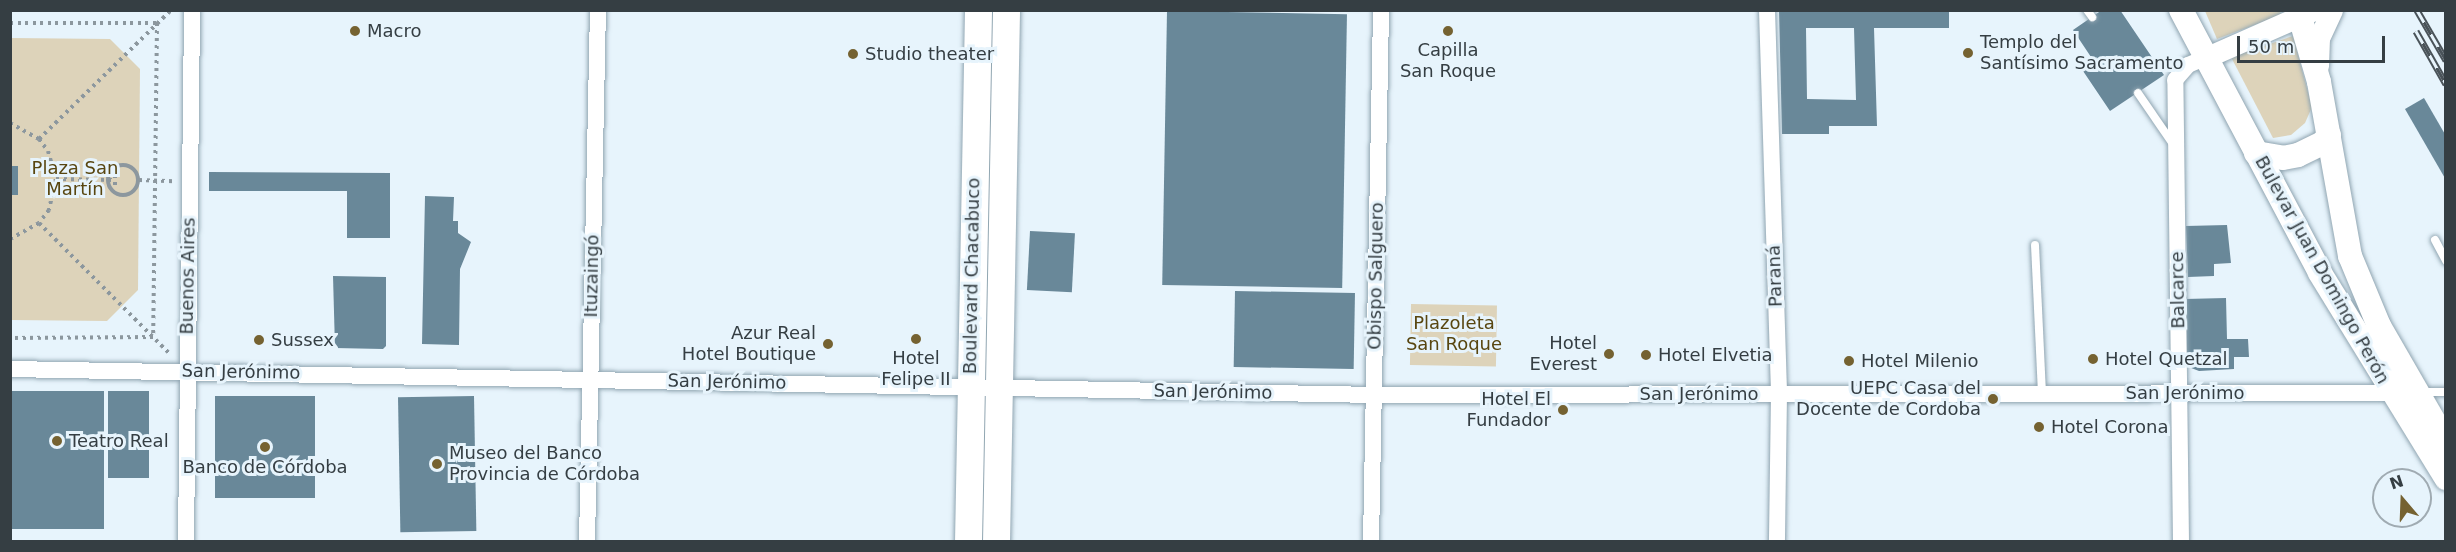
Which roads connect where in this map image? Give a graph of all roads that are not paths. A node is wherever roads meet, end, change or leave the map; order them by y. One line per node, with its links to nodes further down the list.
1 (192, 10): 20 (street, Buenos Aires)
2 (598, 10): 21 (street, Ituzaingó)
3 (978, 10): 22 (main road, Boulevard Chacabuco)
4 (1006, 10): 23 (main road, Boulevard Chacabuco)
5 (1381, 10): 30 (street, Obispo Salguero)
6 (1767, 10): 28 (street, Paraná)
7 (2181, 10): 10 (main road, Bulevar Juan Domingo Perón)
8 (2332, 10): 11 (street)
9 (2305, 13): 10 (street); 11 (main road, Bulevar Juan Domingo Perón)
10 (2207, 57): 14 (street, Balcarce); 15 (main road, Bulevar Juan Domingo Perón)
11 (2319, 82): 13 (main road, Bulevar Juan Domingo Perón)
12 (2138, 93): 14 (lane)
13 (2329, 135): 15 (main road); 27 (main road, Bulevar Juan Domingo Perón)
14 (2176, 148): 26 (street, Balcarce)
15 (2256, 153): 29 (main road, Bulevar Juan Domingo Perón)
16 (2435, 240): 18 (lane)
17 (2036, 244): 25 (lane)
18 (2445, 261)
19 (10, 369): 20 (street, San Jerónimo)
20 (186, 370): 21 (street, San Jerónimo); 33 (street, Buenos Aires)
21 (590, 379): 22 (street, San Jerónimo); 34 (street, Ituzaingó)
22 (970, 387): 23 (street, San Jerónimo); 35 (main road, Boulevard Chacabuco)
23 (997, 388): 30 (street, San Jerónimo); 36 (main road, Boulevard Chacabuco)
24 (2445, 392): 27 (lane)
25 (2042, 393): 26 (street, San Jerónimo); 28 (street, San Jerónimo)
26 (2180, 393): 29 (street, San Jerónimo); 39 (street, Balcarce)
27 (2415, 393): 29 (street, San Jerónimo); 31 (main road, Bulevar Juan Domingo Perón)
28 (1779, 394): 30 (street, San Jerónimo); 38 (street, Paraná)
29 (2390, 394): 32 (main road, Bulevar Juan Domingo Perón)
30 (1373, 395): 37 (street, Obispo Salguero)
31 (2445, 442)
32 (2445, 478)
33 (186, 542)
34 (588, 542)
35 (968, 542)
36 (996, 542)
37 (1371, 542)
38 (1777, 542)
39 (2181, 542)

